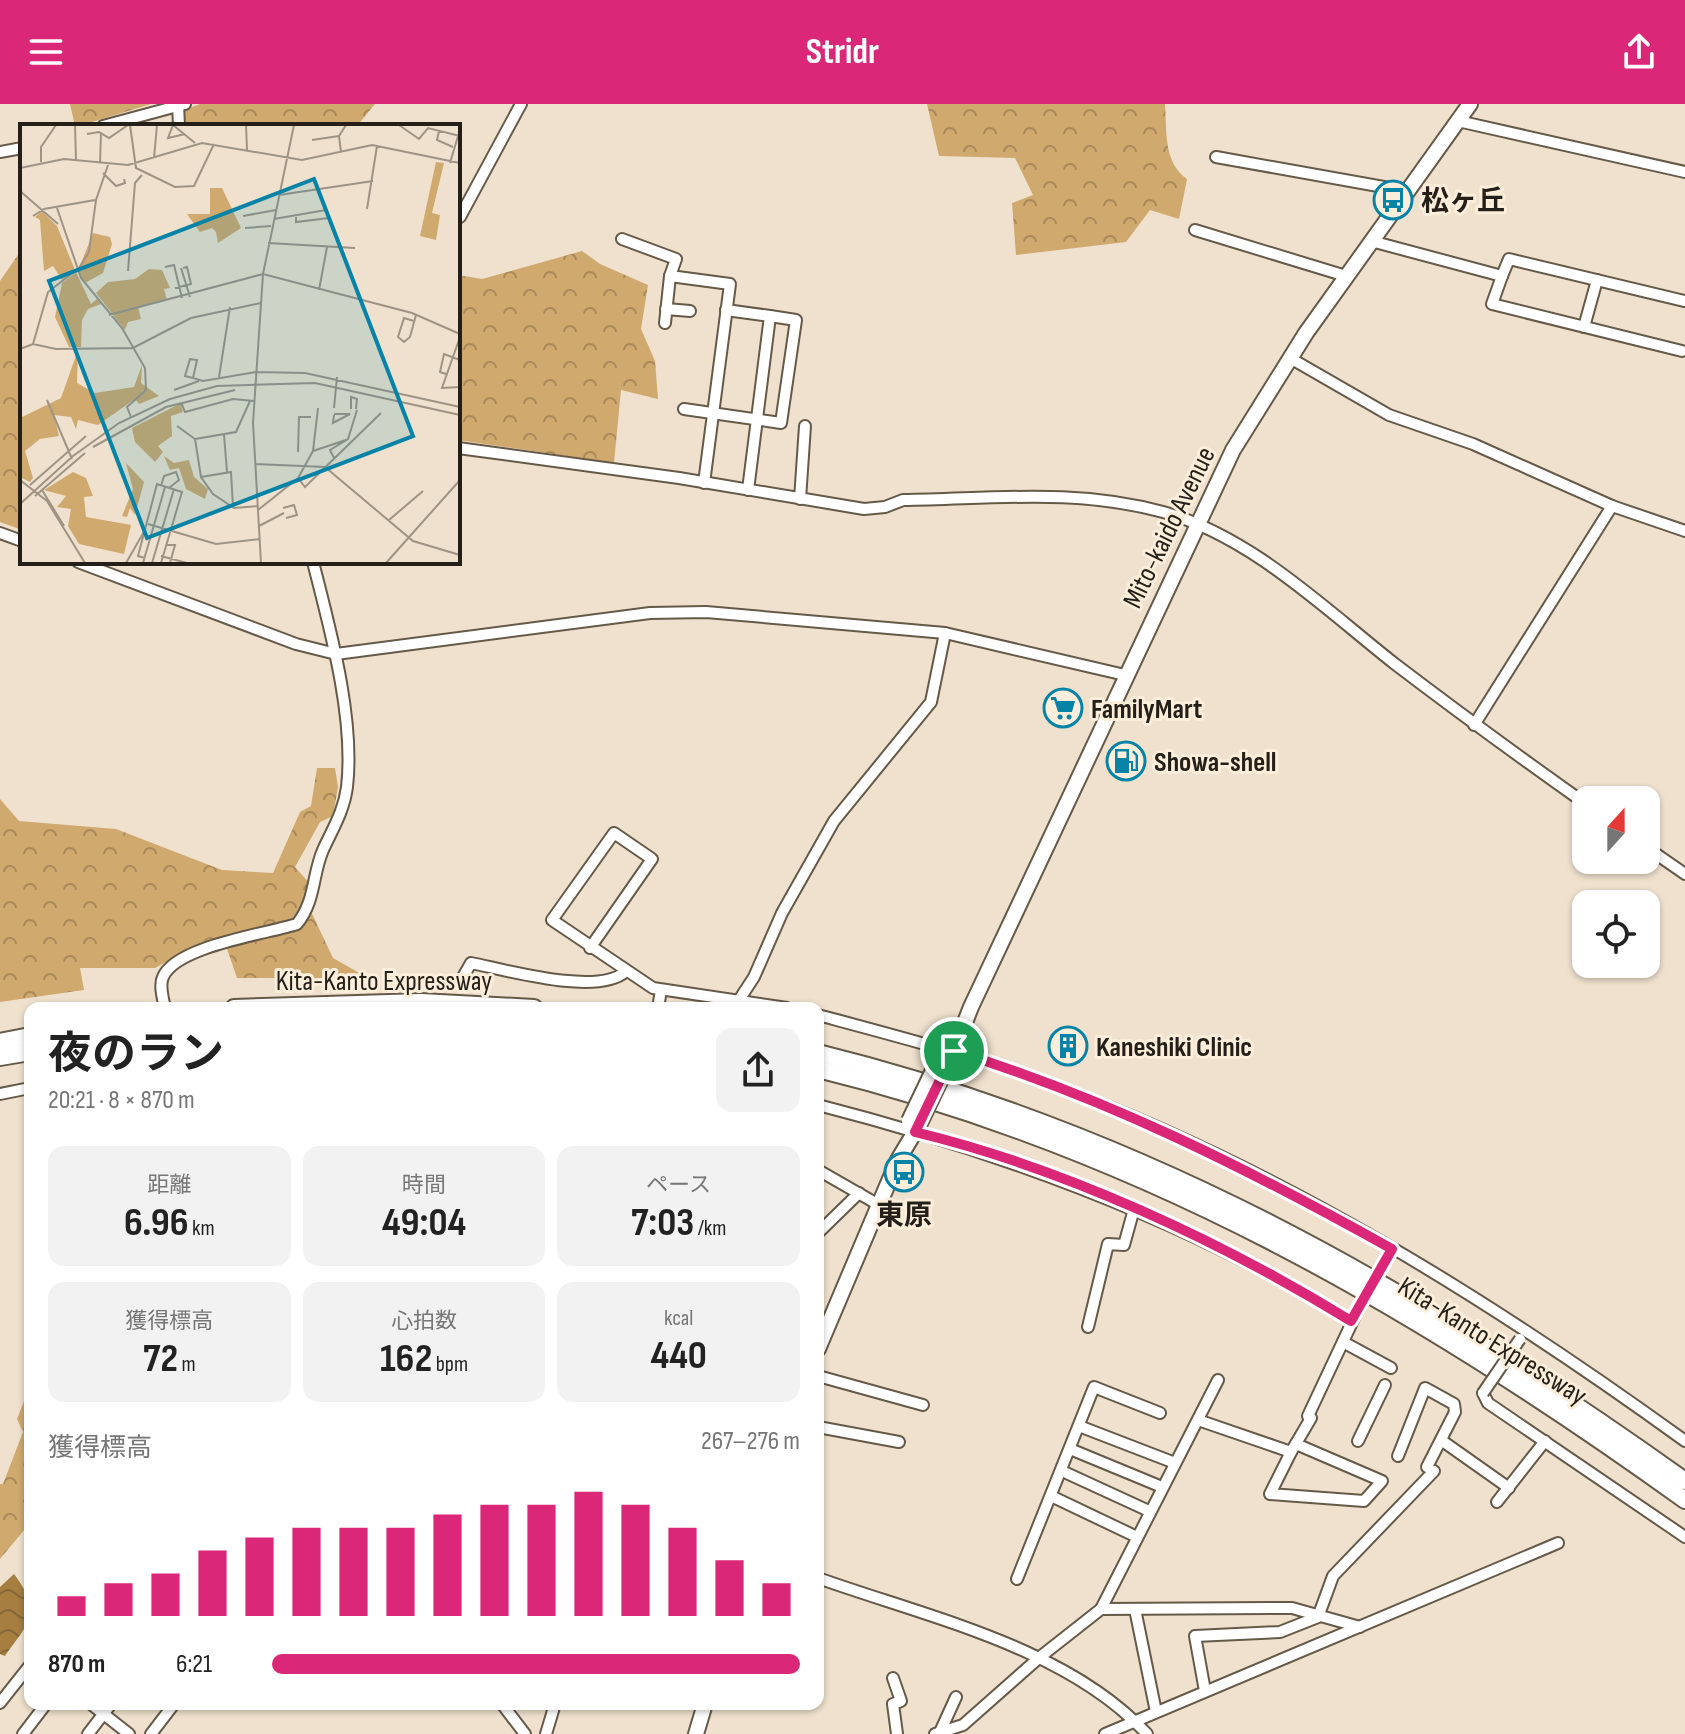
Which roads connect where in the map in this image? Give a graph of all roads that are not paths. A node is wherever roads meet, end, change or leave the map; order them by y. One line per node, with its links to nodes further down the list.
1 (521, 104): 11 (street)
2 (1470, 104): 4 (main road, Mito-kaido Avenue)
3 (180, 105): 5 (street)
4 (1458, 121): 9 (street); 10 (main road, Mito-kaido Avenue)
5 (110, 124)
6 (20, 148): 7 (street)
7 (0, 152)
8 (1216, 157): 10 (street)
9 (1685, 172)
10 (1406, 191): 14 (main road, Mito-kaido Avenue)
11 (460, 217)
12 (1195, 230): 16 (street)
13 (622, 239): 15 (street)
14 (1371, 241): 16 (main road, Mito-kaido Avenue); 17 (street)
15 (670, 276): 20 (street); 21 (street)
16 (1346, 276): 27 (main road, Mito-kaido Avenue)
17 (1502, 276): 18 (street); 25 (street)
18 (1597, 280): 19 (street); 25 (street)
19 (1684, 301)
20 (666, 309): 22 (street); 24 (street)
21 (726, 310): 23 (street); 29 (street)
22 (690, 311)
23 (770, 316): 30 (street); 30 (street)
24 (665, 323)
25 (1584, 327): 26 (street)
26 (1682, 351)
27 (1290, 358): 36 (street); 37 (main road, Mito-kaido Avenue)
28 (684, 409): 29 (street)
29 (712, 414): 30 (street); 33 (street)
30 (757, 420): 34 (street)
31 (805, 426): 35 (street)
32 (460, 448): 33 (street)
33 (704, 483): 34 (street)
34 (748, 490): 35 (street)
35 (800, 499): 37 (street)
36 (1612, 506): 38 (street); 46 (street)
37 (1197, 523): 45 (main road, Mito-kaido Avenue); 46 (street)
38 (1685, 531)
39 (0, 533): 40 (street)
40 (20, 540)
41 (83, 564): 44 (street)
42 (314, 564): 44 (street)
43 (945, 633): 44 (street); 45 (street); 54 (street)
44 (336, 654): 55 (street)
45 (1125, 675): 61 (main road, Mito-kaido Avenue)
46 (1474, 725): 47 (street)
47 (1572, 794)
48 (1660, 857): 49 (street)
49 (1685, 874)
50 (590, 948): 50 (street); 51 (street)
51 (625, 972): 52 (street); 53 (street)
52 (463, 977)
53 (659, 998): 54 (street)
54 (739, 1000): 56 (street)
55 (164, 1002)
56 (751, 1002)
57 (824, 1017): 61 (street)
58 (24, 1037): 59 (highway)
59 (0, 1042)
60 (24, 1053): 63 (highway)
61 (948, 1053): 68 (main road, Mito-kaido Avenue, bridge); 74 (street)
62 (824, 1054): 99 (highway, Kita-Kanto Expressway)
63 (0, 1057)
64 (824, 1071): 103 (highway, Kita-Kanto Expressway)
65 (24, 1089): 66 (street)
66 (0, 1094)
67 (824, 1106): 68 (street)
68 (912, 1127): 71 (main road, Mito-kaido Avenue); 72 (street)
69 (824, 1173): 70 (street)
70 (859, 1193): 71 (street); 73 (street)
71 (879, 1205): 77 (main road, Mito-kaido Avenue)
72 (1134, 1209): 75 (street); 76 (street)
73 (824, 1227)
74 (1389, 1253): 75 (street, bridge); 78 (street)
75 (1354, 1318): 79 (street)
76 (1088, 1327)
77 (824, 1335)
78 (1523, 1336): 91 (street, bridge); 92 (street)
79 (1343, 1342): 80 (street); 94 (street)
80 (1391, 1368)
81 (824, 1378): 84 (street)
82 (1218, 1380): 86 (street)
83 (1385, 1385): 90 (street)
84 (923, 1405)
85 (1160, 1413): 87 (street)
86 (1198, 1420): 94 (street); 97 (street)
87 (1079, 1426): 95 (street); 97 (street)
88 (824, 1428): 93 (street)
89 (1441, 1440): 96 (street); 101 (street); 113 (street)
90 (1358, 1441)
91 (1545, 1441): 101 (street); 107 (street)
92 (1685, 1441)
93 (899, 1442)
94 (1294, 1448): 94 (street)
95 (1070, 1449): 98 (street); 100 (street)
96 (1398, 1456)
97 (1175, 1463): 100 (street)
98 (1062, 1471): 102 (street); 105 (street)
99 (1685, 1481)
100 (1162, 1487): 105 (street)
101 (1509, 1488): 104 (street)
102 (1051, 1496): 106 (street); 109 (street)
103 (1685, 1500)
104 (1497, 1502)
105 (1149, 1511): 106 (street)
106 (1137, 1537): 111 (street)
107 (1685, 1537)
108 (1558, 1543): 114 (street)
109 (1017, 1579)
110 (824, 1580): 115 (street)
111 (1101, 1609): 112 (street); 115 (street)
112 (1135, 1609): 113 (street); 130 (street)
113 (1318, 1617): 114 (street); 120 (street)
114 (1360, 1627): 120 (street)
115 (1040, 1657): 131 (street); 132 (street)
116 (24, 1672): 118 (street)
117 (893, 1678): 141 (street)
118 (14, 1684): 119 (street); 122 (street)
119 (0, 1689)
120 (1205, 1691): 130 (street)
121 (956, 1697): 133 (street)
122 (0, 1703)
123 (41, 1710): 134 (street)
124 (106, 1710): 135 (street)
125 (108, 1710): 136 (street)
126 (169, 1710): 137 (street)
127 (507, 1710): 138 (street)
128 (553, 1710): 139 (street)
129 (703, 1710): 140 (main road)
130 (1156, 1712): 131 (street)
131 (1134, 1721): 142 (street); 143 (street)
132 (964, 1730): 133 (street)
133 (937, 1733)
134 (23, 1734)
135 (88, 1734)
136 (129, 1734)
137 (151, 1734)
138 (525, 1734)
139 (546, 1734)
140 (696, 1734)
141 (897, 1734)
142 (1105, 1734)
143 (1147, 1734)

